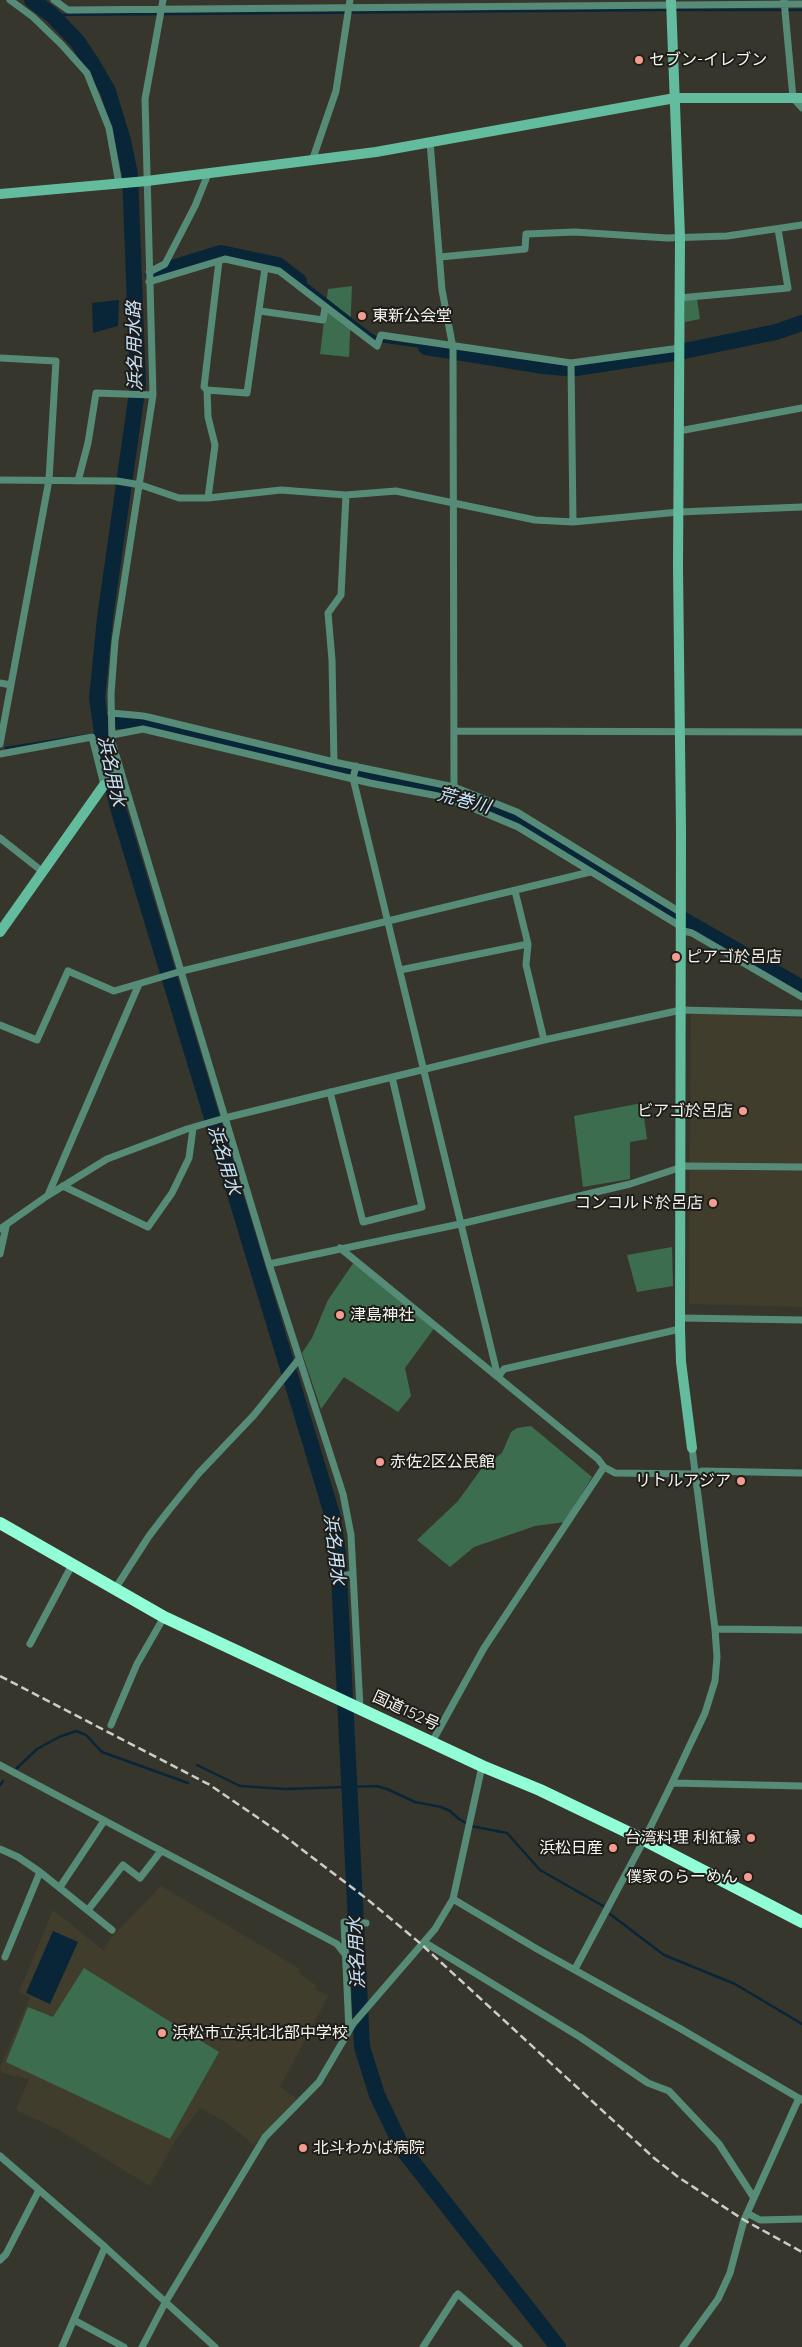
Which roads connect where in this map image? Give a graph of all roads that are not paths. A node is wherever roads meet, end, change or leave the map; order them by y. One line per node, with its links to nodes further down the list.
1 (10, 0): 16 (street)
2 (54, 0): 8 (street)
3 (163, 0): 8 (street)
4 (802, 4): 7 (street)
5 (349, 5): 6 (street); 8 (street); 13 (street)
6 (671, 6): 7 (street); 9 (street)
7 (784, 6): 10 (street)
8 (161, 10): 15 (street)
9 (675, 98): 10 (street); 12 (street); 20 (street)
10 (798, 98): 11 (street)
11 (802, 108)
12 (430, 142): 13 (street); 21 (street)
13 (312, 161): 14 (street)
14 (208, 174): 15 (street); 24 (street)
15 (143, 182): 16 (street); 24 (street)
16 (119, 184): 17 (street)
17 (0, 194)
18 (802, 225): 19 (street)
19 (778, 229): 20 (street); 26 (street)
20 (680, 237): 21 (street); 26 (street)
21 (440, 257): 30 (street)
22 (219, 261): 23 (street); 25 (street); 33 (street)
23 (265, 268): 27 (street); 28 (street)
24 (149, 272): 25 (street)
25 (149, 282): 34 (street)
26 (679, 298): 29 (street)
27 (326, 308): 28 (street); 30 (street)
28 (260, 311): 33 (street)
29 (679, 348): 32 (street); 36 (street)
30 (452, 350): 32 (street); 43 (street)
31 (0, 358): 38 (street)
32 (571, 363): 46 (street)
33 (207, 390): 42 (street)
34 (153, 395): 39 (street); 40 (street)
35 (802, 408): 36 (street)
36 (679, 431): 45 (street)
37 (0, 480): 38 (street)
38 (49, 480): 39 (street); 48 (street)
39 (78, 481): 40 (street)
40 (138, 485): 42 (street); 49 (street)
41 (346, 495): 42 (street); 43 (street); 56 (street)
42 (208, 498)
43 (453, 504): 46 (street); 50 (street)
44 (802, 507): 45 (street)
45 (679, 512): 46 (street); 52 (street)
46 (573, 522)
47 (0, 683): 48 (street)
48 (11, 685): 54 (street)
49 (111, 713): 53 (street); 56 (street)
50 (454, 731): 52 (street); 60 (street)
51 (802, 732): 52 (street)
52 (680, 733): 65 (street)
53 (112, 735): 57 (street); 58 (street)
54 (0, 744)
55 (0, 754): 59 (street)
56 (334, 762): 58 (street)
57 (119, 765): 59 (street); 70 (street)
58 (354, 771): 60 (street); 63 (street); 66 (street)
59 (104, 785): 62 (street)
60 (454, 787): 65 (street)
61 (0, 838): 62 (street)
62 (43, 872): 67 (street)
63 (590, 872): 64 (street); 65 (street)
64 (515, 891): 66 (street); 68 (street)
65 (680, 921): 72 (street); 73 (street)
66 (387, 922): 69 (street); 70 (street)
67 (0, 932)
68 (528, 944): 69 (street); 76 (street)
69 (400, 970): 77 (street)
70 (180, 972): 71 (street); 80 (street)
71 (139, 984): 75 (street); 85 (street)
72 (802, 997)
73 (681, 1010): 74 (street); 76 (street); 83 (street)
74 (802, 1013)
75 (0, 1024)
76 (544, 1040): 77 (street)
77 (422, 1070): 78 (street); 86 (street)
78 (392, 1077): 79 (street); 79 (street)
79 (330, 1092): 80 (street)
80 (224, 1119): 81 (street); 90 (street)
81 (193, 1128): 84 (street); 84 (street)
82 (802, 1167): 83 (street)
83 (680, 1169): 86 (street); 91 (street)
84 (63, 1186): 85 (street)
85 (47, 1196): 87 (street)
86 (460, 1224): 88 (street); 95 (street)
87 (3, 1228): 89 (street)
88 (340, 1248): 90 (street); 95 (street)
89 (0, 1254)
90 (269, 1264): 94 (street)
91 (681, 1318): 92 (street); 93 (street)
92 (802, 1320)
93 (680, 1329): 95 (street); 96 (street)
94 (300, 1359): 102 (street); 104 (street)
95 (498, 1376): 97 (street)
96 (692, 1448): 99 (street)
97 (604, 1467): 99 (street); 111 (street)
98 (802, 1473): 99 (street)
99 (695, 1474): 106 (street)
100 (0, 1523): 101 (highway, 国道152号)
101 (72, 1565): 104 (highway, 国道152号); 108 (street)
102 (350, 1574): 103 (street); 109 (street)
103 (334, 1577)
104 (115, 1589): 105 (highway, 国道152号)
105 (164, 1617): 109 (highway, 国道152号); 110 (street)
106 (715, 1629): 107 (street); 114 (street)
107 (802, 1630)
108 (30, 1644)
109 (357, 1706): 111 (highway, 国道152号)
110 (111, 1725)
111 (432, 1742): 113 (highway, 国道152号)
112 (0, 1765): 116 (street)
113 (482, 1766): 117 (highway, 国道152号); 122 (street)
114 (672, 1783): 115 (street); 117 (street)
115 (802, 1786)
116 (104, 1821): 119 (street); 121 (street)
117 (644, 1840): 124 (highway, 国道152号); 130 (street)
118 (0, 1849): 120 (street)
119 (161, 1851): 123 (street); 128 (street)
120 (40, 1872): 121 (street); 129 (street)
121 (60, 1887): 123 (street)
122 (452, 1899): 127 (street); 130 (street)
123 (88, 1910): 126 (street)
124 (802, 1922)
125 (366, 1923): 128 (street)
126 (112, 1930)
127 (424, 1942): 131 (street); 135 (street)
128 (345, 1954): 131 (street)
129 (5, 1957)
130 (574, 1969): 132 (street)
131 (351, 2027): 140 (street)
132 (800, 2099): 135 (street)
133 (0, 2156): 134 (street)
134 (39, 2190): 138 (street); 139 (street)
135 (754, 2198): 136 (street)
136 (747, 2213): 137 (street); 148 (street)
137 (802, 2219)
138 (105, 2247): 140 (street); 141 (street)
139 (0, 2260)
140 (165, 2303): 144 (street); 145 (street)
141 (74, 2320): 142 (street); 143 (street)
142 (62, 2347)
143 (124, 2347)
144 (142, 2347)
145 (215, 2347)
146 (423, 2347): 147 (street)
147 (520, 2347)
148 (683, 2347)

